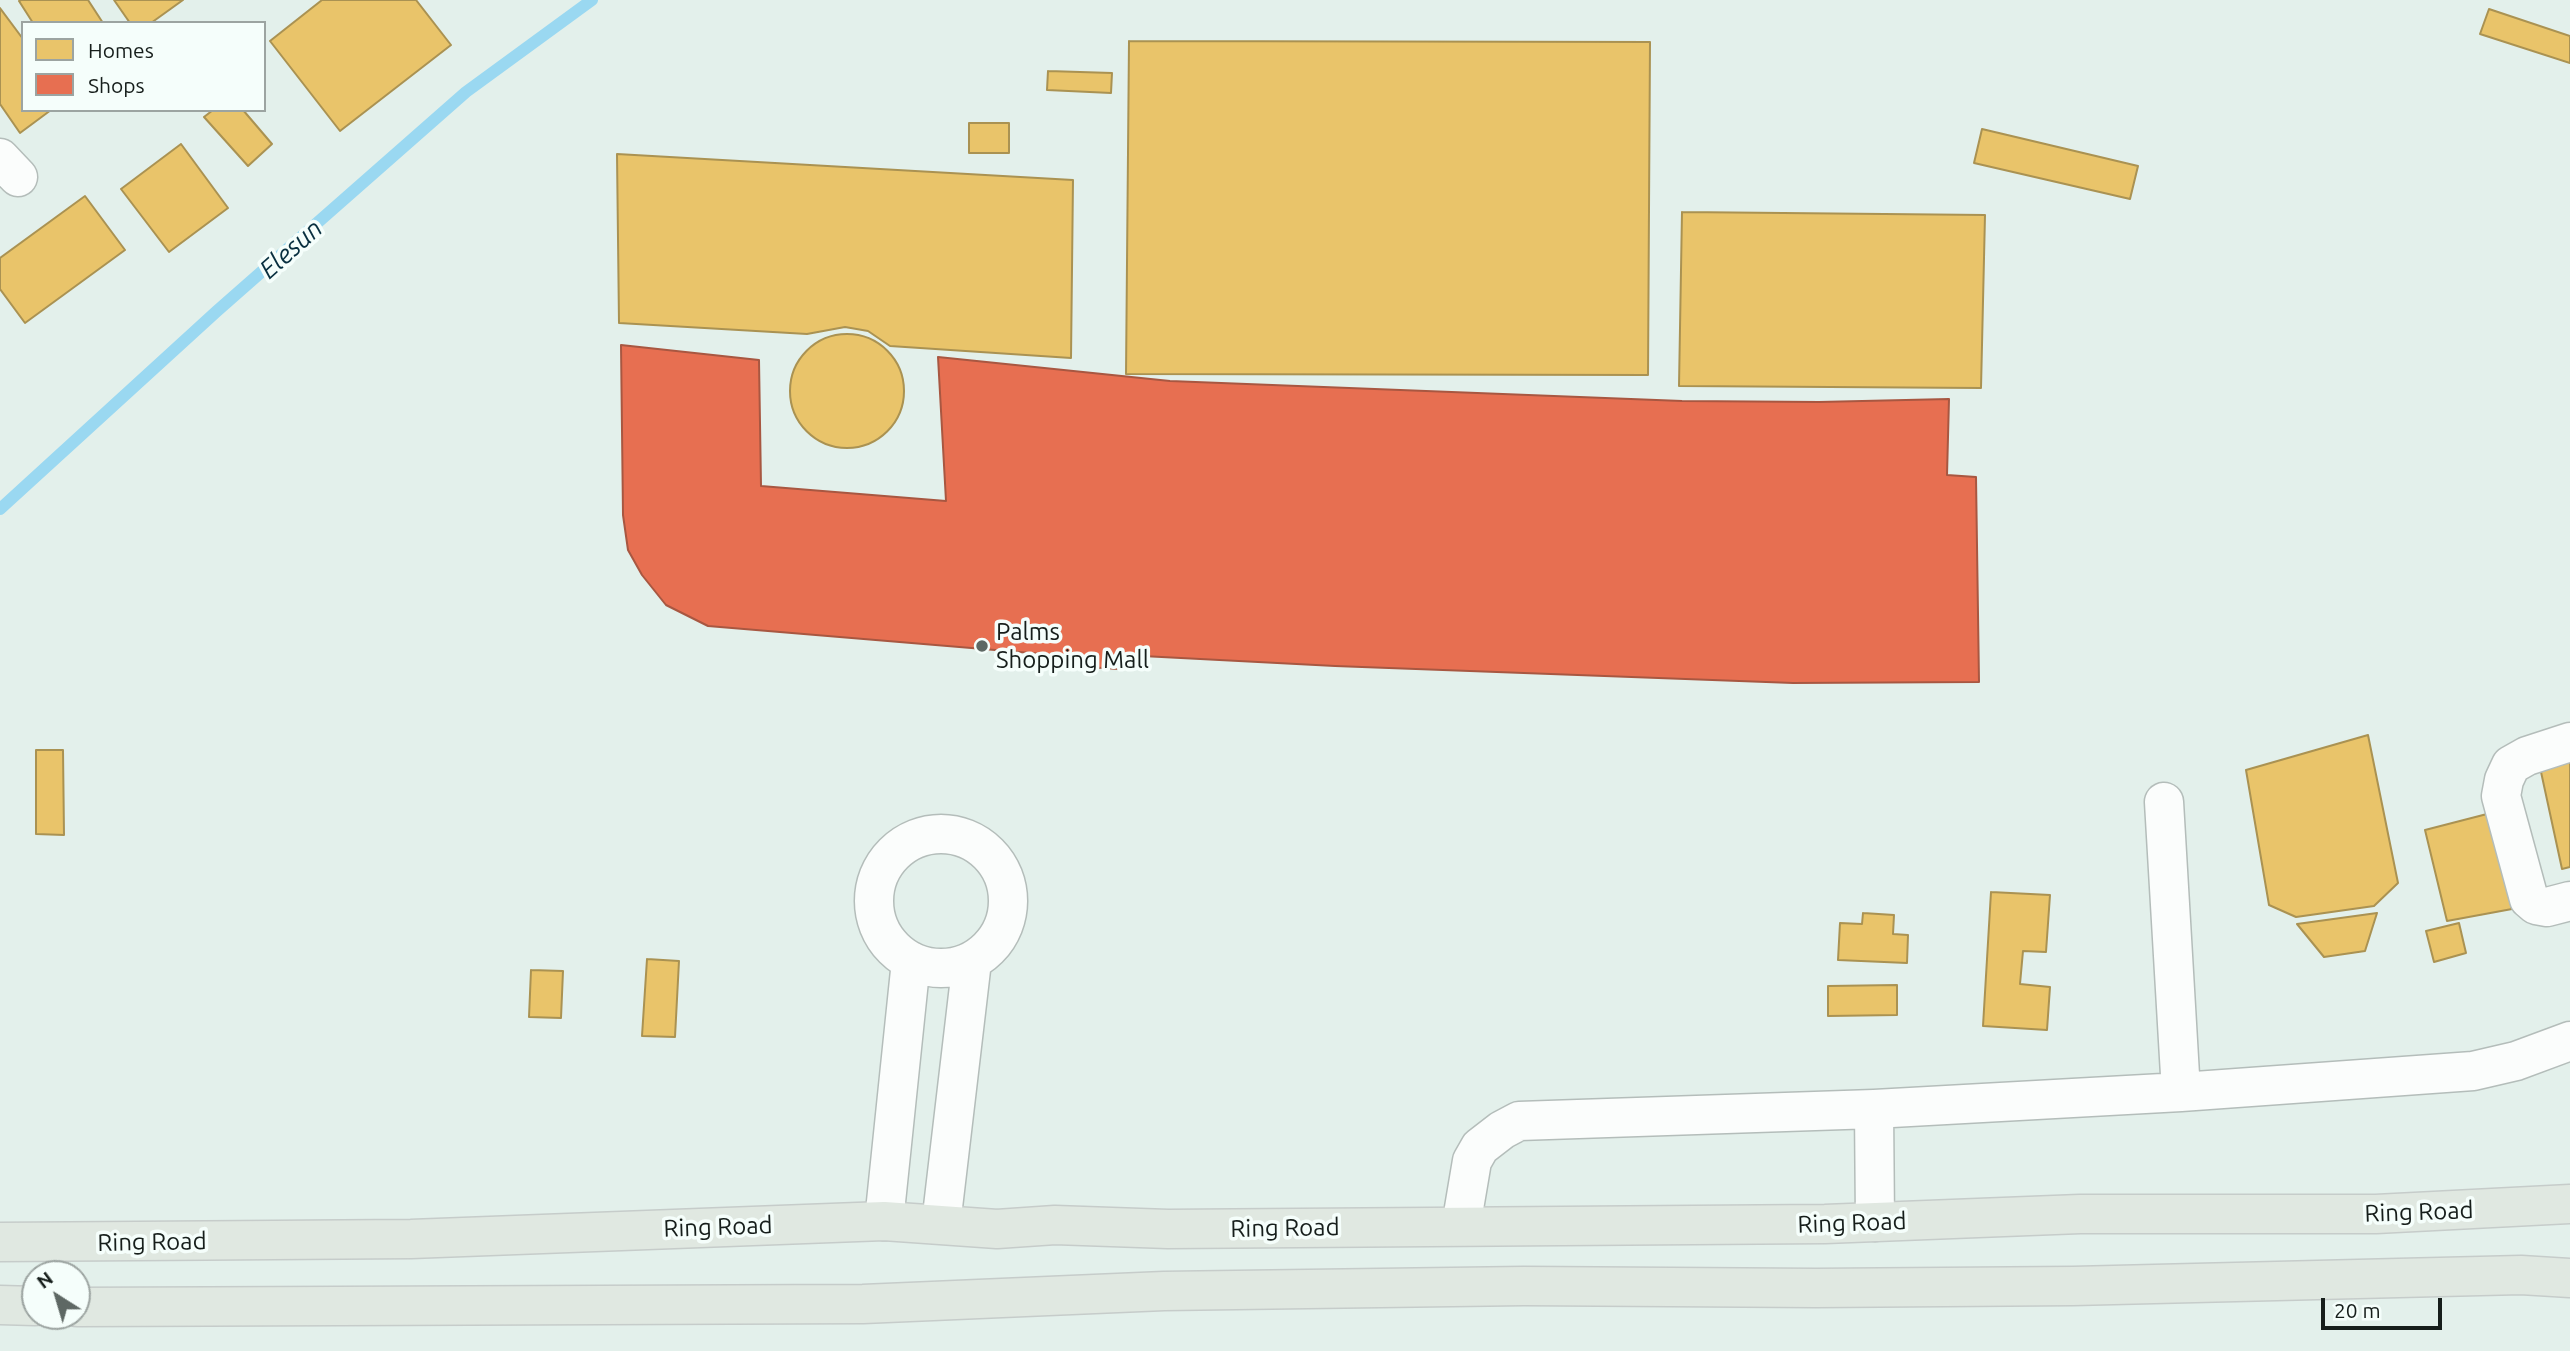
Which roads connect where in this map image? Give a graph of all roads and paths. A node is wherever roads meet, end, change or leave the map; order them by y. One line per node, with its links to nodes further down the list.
1 (2570, 742): 3 (lane)
2 (2164, 802): 7 (lane)
3 (2570, 901)
4 (911, 961): 5 (lane); 5 (lane); 10 (lane)
5 (972, 961): 12 (lane)
6 (2570, 1041): 7 (lane)
7 (2181, 1092): 8 (lane)
8 (1874, 1109): 11 (lane); 13 (lane)
9 (2570, 1204): 11 (main road, Ring Road)
10 (884, 1221): 12 (main road, Ring Road); 14 (main road, Ring Road)
11 (1875, 1222): 13 (main road, Ring Road)
12 (941, 1224): 13 (main road, Ring Road)
13 (1461, 1226)
14 (0, 1242)
15 (2570, 1278): 18 (main road)
16 (0, 1305): 17 (main road)
17 (21, 1306)
18 (91, 1307)

